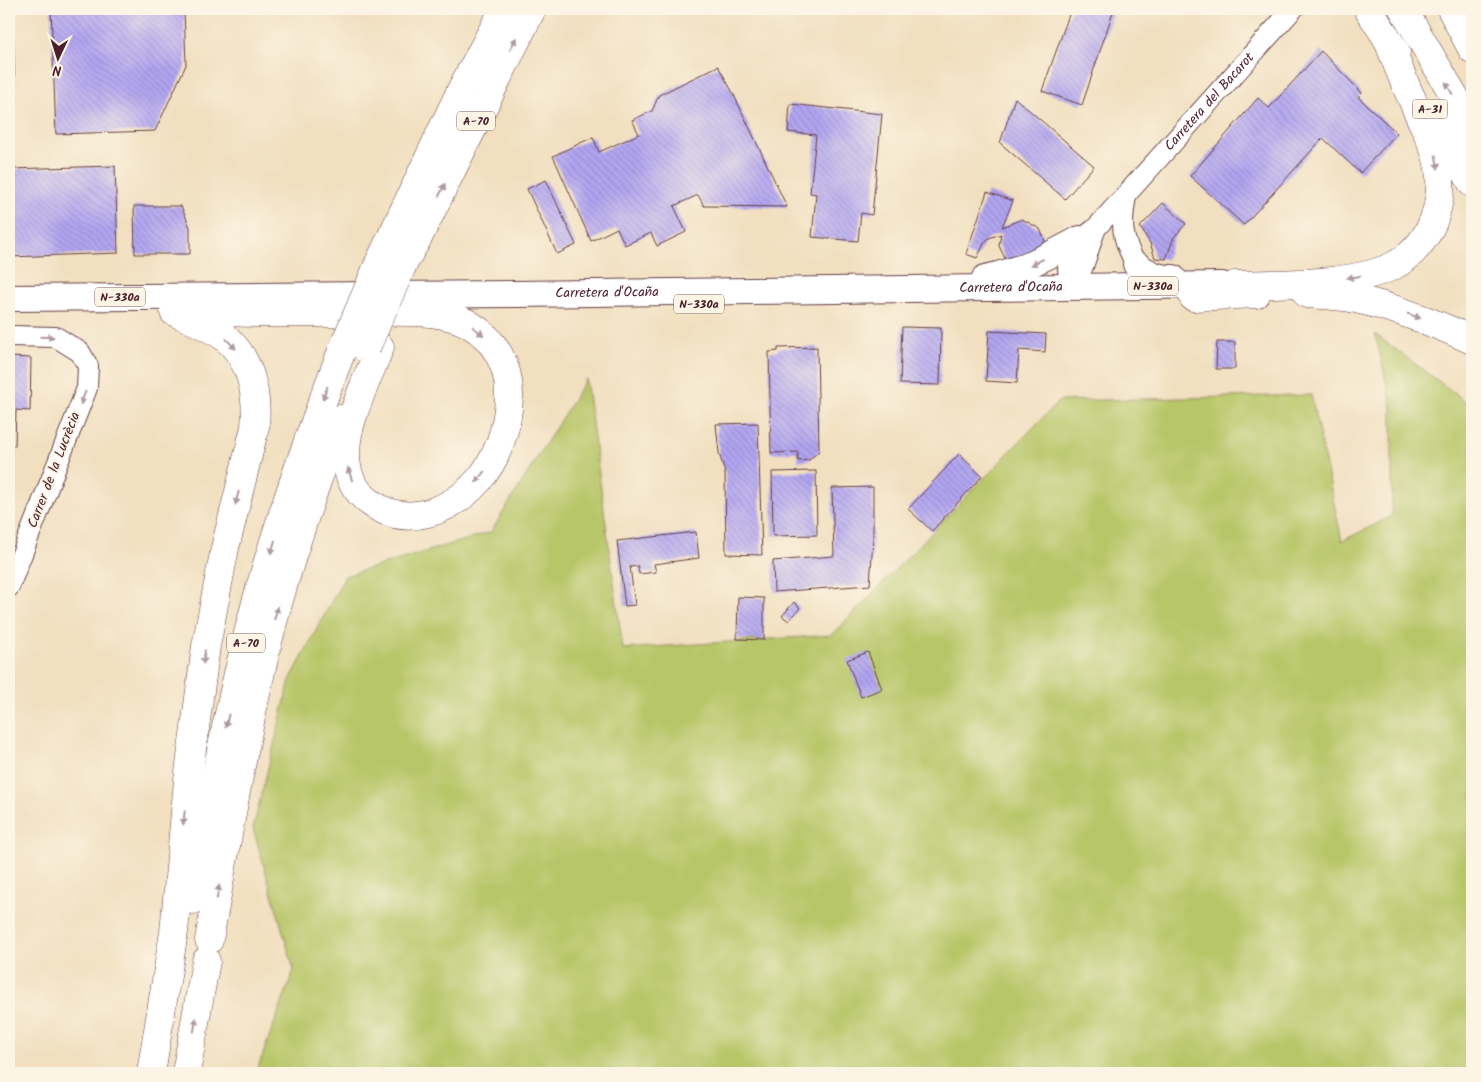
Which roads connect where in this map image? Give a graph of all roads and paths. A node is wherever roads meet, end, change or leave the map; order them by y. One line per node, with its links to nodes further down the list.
1 (492, 9): 13 (highway)
2 (504, 9): 13 (highway, A-70)
3 (532, 9): 15 (highway, A-70, one-way to 3)
4 (1293, 9): 12 (street, Carretera del Bacarot)
5 (1368, 9): 8 (highway, A-31)
6 (1403, 9): 10 (highway, A-31, one-way to 6)
7 (1451, 9): 9 (highway)
8 (1386, 36): 11 (highway, A-31); 17 (highway, one-way to 17)
9 (1472, 49)
10 (1472, 131)
11 (1472, 183)
12 (1126, 196): 14 (street, Carretera del Bacarot); 16 (street)
13 (399, 217): 15 (highway, A-70)
14 (1088, 234): 16 (street); 18 (street, Carretera del Bacarot); 19 (main road, one-way to 19)
15 (399, 263): 28 (highway, A-70, bridge); 28 (highway)
16 (1136, 264): 17 (main road)
17 (1235, 285): 18 (main road, Carretera d'Ocaña / N-330a)
18 (1072, 287): 19 (main road, Carretera d'Ocaña / N-330a); 20 (main road); 22 (main road)
19 (885, 289): 21 (main road, Carretera d'Ocaña / N-330a)
20 (1185, 297): 22 (main road, Carretera d'Ocaña / N-330a); 27 (highway, one-way to 27)
21 (9, 298)
22 (818, 304): 24 (main road, Carretera d'Ocaña / N-330a)
23 (174, 312): 24 (main road, Carretera d'Ocaña / N-330a); 25 (main road, Carretera d'Ocaña / N-330a); 31 (highway, one-way to 31)
24 (206, 312): 28 (highway, one-way to 28)
25 (9, 313)
26 (9, 336): 29 (street, Carrer de la Lucrècia, one-way to 29)
27 (1472, 340)
28 (363, 348): 30 (highway, A-70)
29 (9, 587)
30 (196, 951): 32 (highway, A-70); 33 (highway, A-70, one-way to 30)
31 (151, 1073)
32 (163, 1073)
33 (186, 1073)

